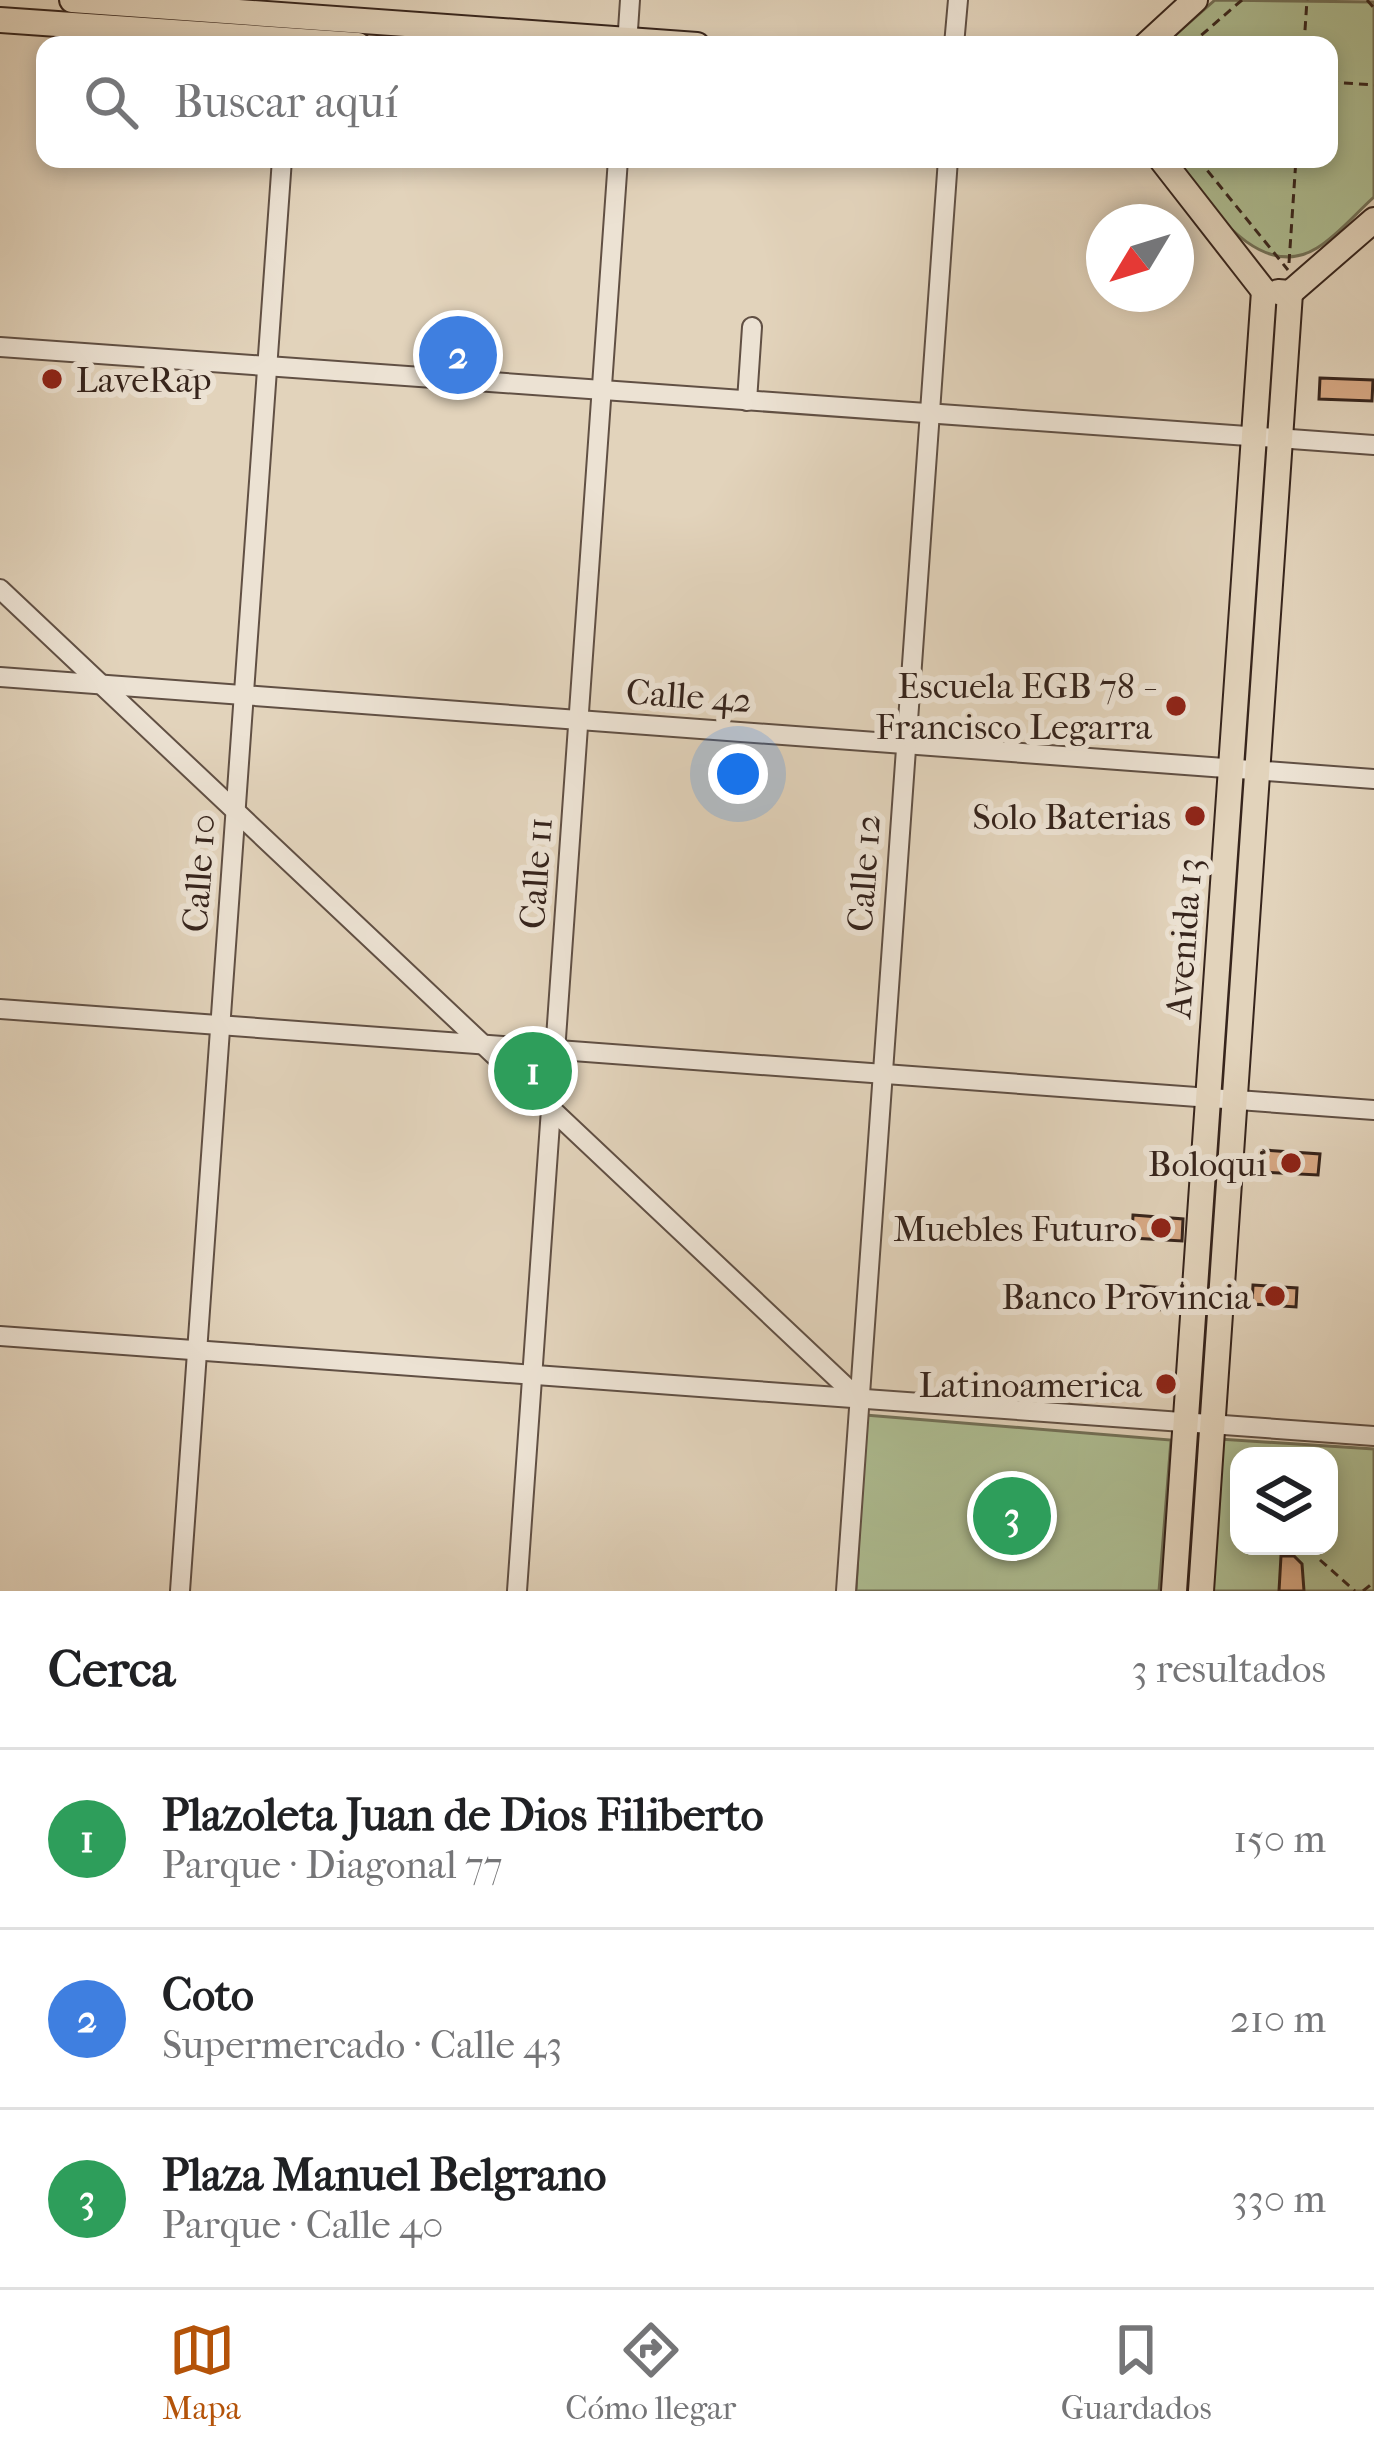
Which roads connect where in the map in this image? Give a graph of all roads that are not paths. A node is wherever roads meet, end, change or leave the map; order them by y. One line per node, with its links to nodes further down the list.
1 (72, 0): 6 (main road)
2 (630, 0): 9 (street)
3 (958, 0): 10 (street)
4 (1195, 0): 11 (main road)
5 (0, 20): 6 (main road)
6 (292, 25): 7 (main road); 8 (main road)
7 (328, 36)
8 (509, 36)
9 (627, 36)
10 (955, 36)
11 (1156, 36)
12 (281, 168): 21 (street, Calle 10)
13 (617, 168): 22 (street, Calle 11)
14 (947, 168): 24 (street, Calle 12)
15 (1168, 168): 17 (main road)
16 (1374, 220): 18 (main road)
17 (1264, 291): 18 (main road); 26 (main road, Avenida 13)
18 (1290, 293): 25 (main road, Avenida 13)
19 (752, 327): 23 (street)
20 (0, 347): 21 (street)
21 (267, 367): 22 (street); 31 (street, Calle 10)
22 (602, 391): 23 (street); 32 (street, Calle 11)
23 (747, 401): 24 (street)
24 (928, 415): 26 (street); 33 (street, Calle 12)
25 (1280, 438): 26 (street); 27 (street); 35 (main road, Avenida 13)
26 (1253, 439): 34 (main road, Avenida 13)
27 (1374, 445)
28 (0, 590): 30 (street)
29 (0, 677): 30 (street, Calle 42)
30 (100, 683): 31 (street, Calle 42); 37 (street)
31 (244, 695): 32 (street, Calle 42); 37 (street, Calle 10)
32 (579, 720): 33 (street, Calle 42); 41 (street, Calle 11)
33 (905, 744): 34 (street, Calle 42); 42 (street, Calle 12)
34 (1231, 768): 35 (street, Calle 42); 43 (main road, Avenida 13)
35 (1257, 770): 36 (street, Calle 42); 44 (main road, Avenida 13)
36 (1374, 779)
37 (236, 810): 39 (street, Calle 10); 40 (street)
38 (0, 1009): 39 (street)
39 (220, 1025): 40 (street); 48 (street, Calle 10)
40 (482, 1043): 41 (street); 45 (street)
41 (556, 1050): 42 (street); 45 (street, Calle 11)
42 (882, 1073): 43 (street); 50 (street, Calle 12)
43 (1208, 1098): 44 (street); 51 (main road, Avenida 13)
44 (1234, 1100): 46 (street); 52 (main road, Avenida 13)
45 (551, 1109): 49 (street, Calle 11); 50 (street)
46 (1374, 1110)
47 (0, 1336): 48 (street)
48 (197, 1351): 49 (street); 54 (street, Calle 10)
49 (532, 1375): 50 (street); 55 (street, Calle 11)
50 (859, 1399): 51 (street); 56 (street, Calle 12)
51 (1186, 1422): 52 (street); 57 (main road, Avenida 13)
52 (1212, 1424): 53 (street); 58 (main road, Avenida 13)
53 (1374, 1436)
54 (180, 1591)
55 (517, 1591)
56 (846, 1591)
57 (1174, 1591)
58 (1201, 1591)

